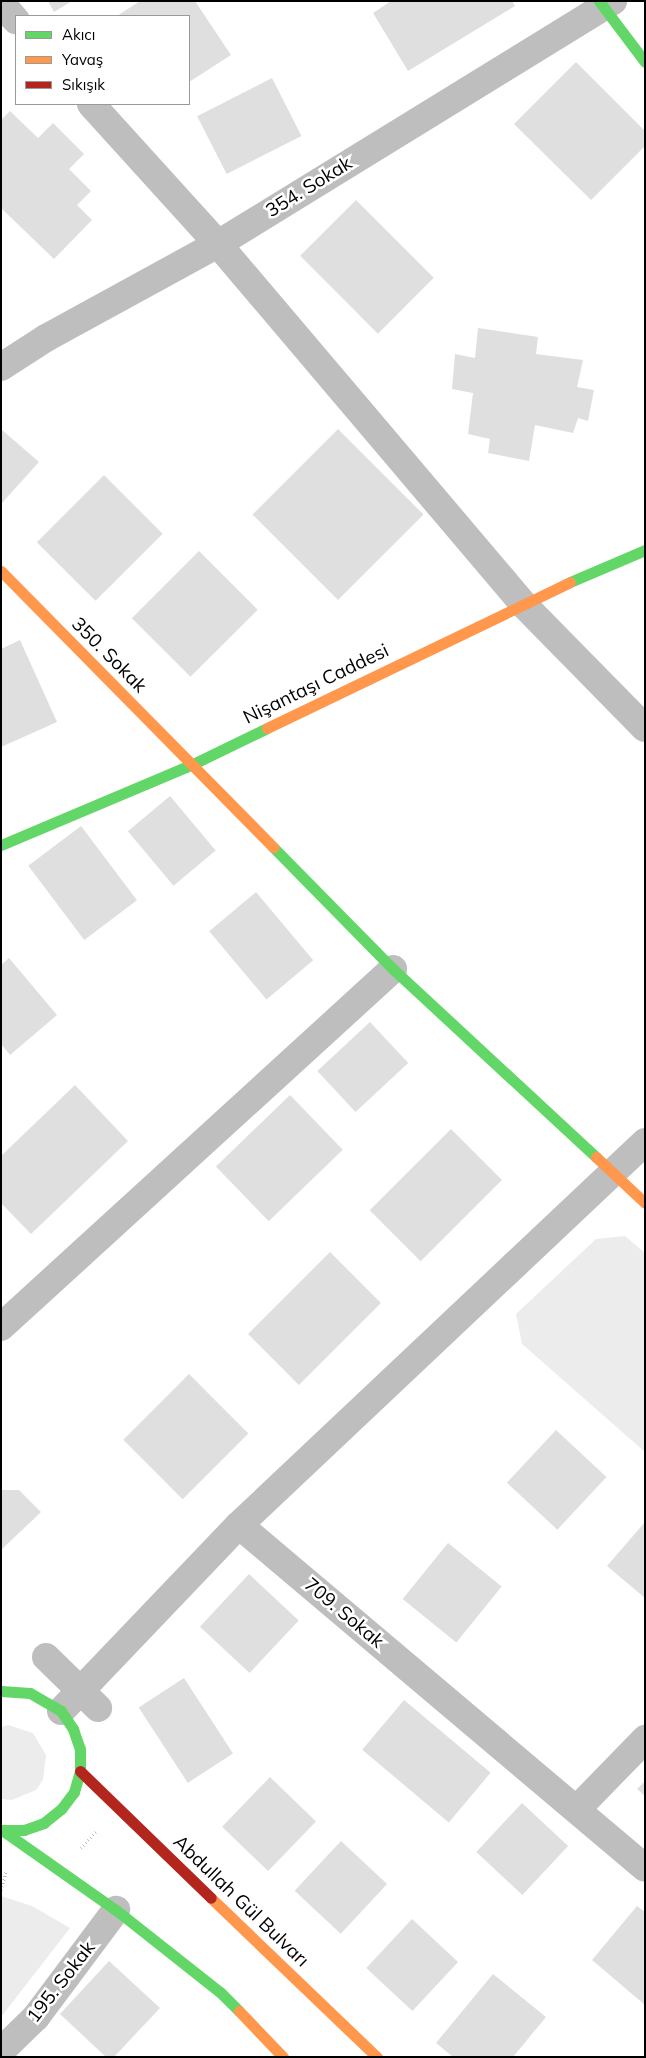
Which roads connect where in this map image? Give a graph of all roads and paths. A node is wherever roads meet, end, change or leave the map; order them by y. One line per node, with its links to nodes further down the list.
1 (606, 3): 4 (street); 6 (street, 354. Sokak)
2 (1, 4): 3 (street)
3 (15, 19)
4 (645, 62)
5 (93, 105): 6 (street)
6 (218, 244): 7 (street, 354. Sokak); 10 (street)
7 (1, 367)
8 (645, 550): 10 (street, Nişantaşı Caddesi)
9 (1, 571): 12 (street, 350. Sokak)
10 (522, 603): 11 (street); 12 (street, Nişantaşı Caddesi)
11 (645, 728)
12 (193, 764): 13 (street, Nişantaşı Caddesi); 14 (street, 350. Sokak)
13 (1, 845)
14 (393, 969): 16 (street, 350. Sokak); 18 (street)
15 (645, 1142): 16 (street)
16 (611, 1172): 17 (street, 350. Sokak); 19 (street)
17 (645, 1203)
18 (1, 1327)
19 (239, 1525): 22 (street); 27 (street, 709. Sokak)
20 (46, 1657): 22 (street)
21 (1, 1691): 23 (street)
22 (89, 1699): 23 (street)
23 (61, 1711): 25 (street)
24 (645, 1740): 27 (street)
25 (80, 1771): 26 (street, Abdullah Gül Bulvarı); 28 (street)
26 (117, 1805): 30 (path); 34 (street, Abdullah Gül Bulvarı)
27 (576, 1809): 29 (street, 709. Sokak)
28 (2, 1830): 30 (street)
29 (645, 1868)
30 (62, 1872): 31 (street)
31 (116, 1910): 32 (street, 195. Sokak); 33 (street)
32 (1, 2050)
33 (283, 2057)
34 (377, 2057)

